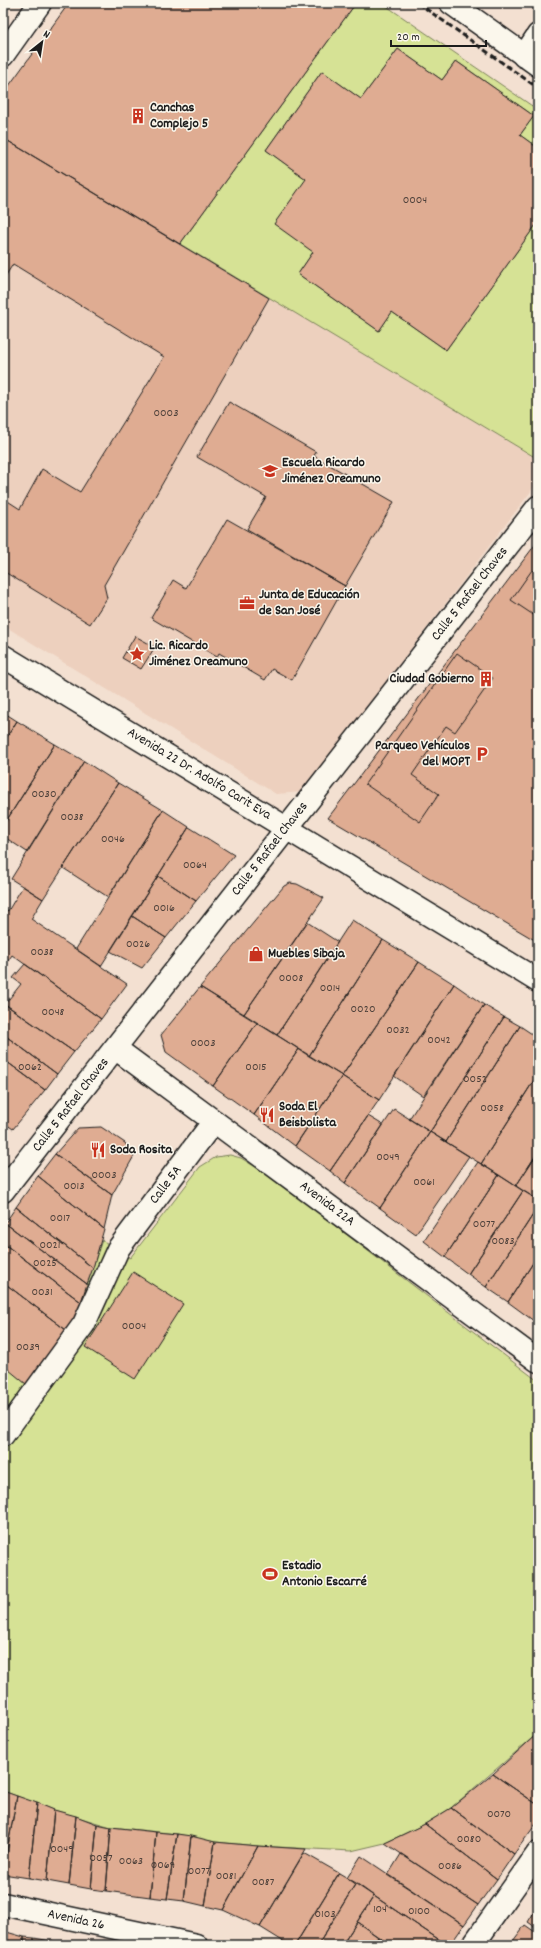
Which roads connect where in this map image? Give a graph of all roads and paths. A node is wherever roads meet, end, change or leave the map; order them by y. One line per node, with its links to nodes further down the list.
1 (40, 3): 4 (street)
2 (451, 3): 5 (street)
3 (538, 35): 5 (street)
4 (3, 55)
5 (531, 61)
6 (538, 507): 8 (street, Calle 5 Rafael Chaves)
7 (3, 656): 8 (street, Avenida 22 Dr. Adolfo Carit Eva)
8 (288, 828): 9 (street, Avenida 22 Dr. Adolfo Carit Eva); 10 (street, Calle 5 Rafael Chaves)
9 (538, 981)
10 (115, 1048): 11 (street, Avenida 22A); 12 (street, Calle 5 Rafael Chaves)
11 (214, 1121): 13 (street, Avenida 22A); 14 (street, Calle 5A)
12 (3, 1191)
13 (538, 1361)
14 (3, 1435)
15 (538, 1854): 18 (street)
16 (3, 1904): 17 (street, Avenida 26)
17 (196, 1945)
18 (473, 1945)

